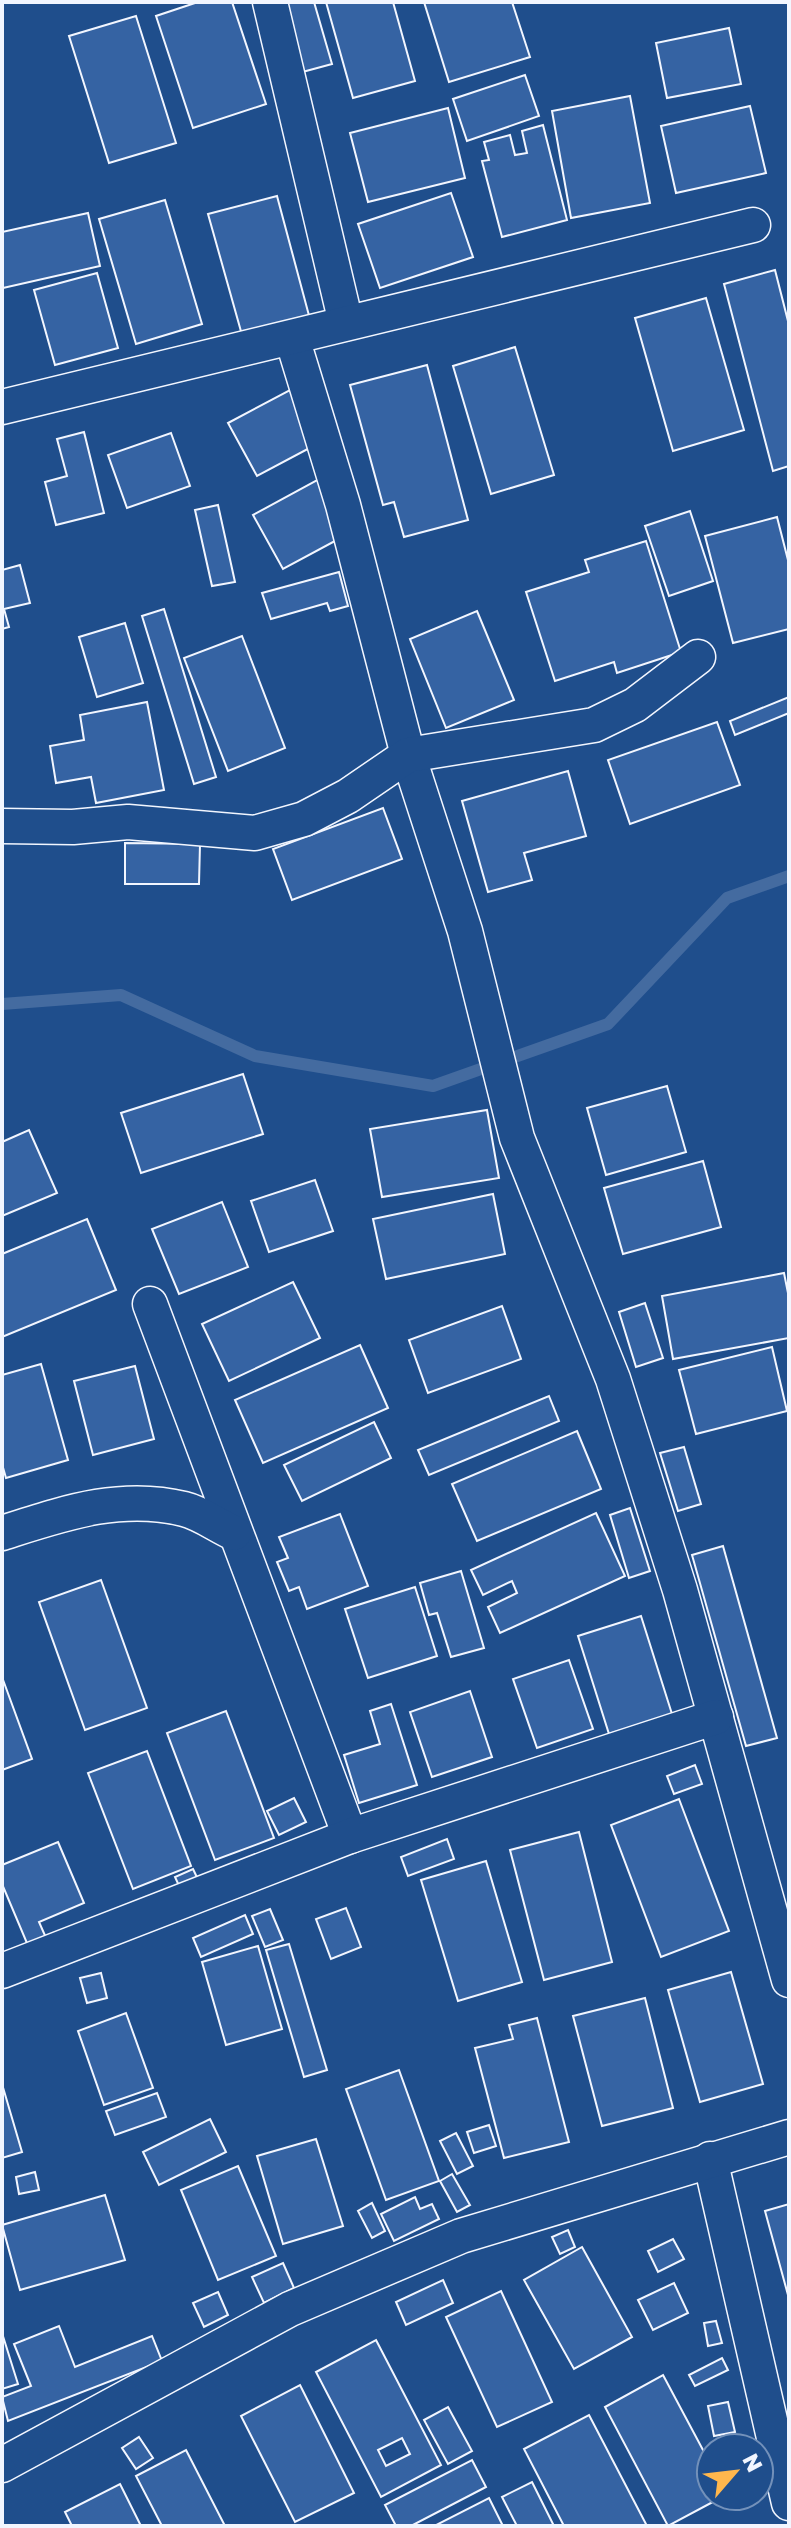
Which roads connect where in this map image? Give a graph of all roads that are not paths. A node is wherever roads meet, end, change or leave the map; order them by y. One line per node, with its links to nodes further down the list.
1 (270, 2): 3 (street)
2 (753, 225): 3 (street)
3 (346, 323): 4 (street)
4 (292, 338): 5 (street); 7 (street)
5 (2, 407)
6 (698, 657): 7 (street)
7 (408, 755): 8 (street); 12 (street)
8 (2, 826)
9 (150, 1304): 11 (street)
10 (2, 1533): 11 (street)
11 (234, 1533): 13 (street)
12 (716, 1717): 13 (street); 15 (street)
13 (350, 1836): 14 (street)
14 (2, 1971)
15 (789, 1980)
16 (789, 2137): 17 (street)
17 (710, 2159): 18 (street); 19 (street)
18 (2, 2465)
19 (789, 2503)

